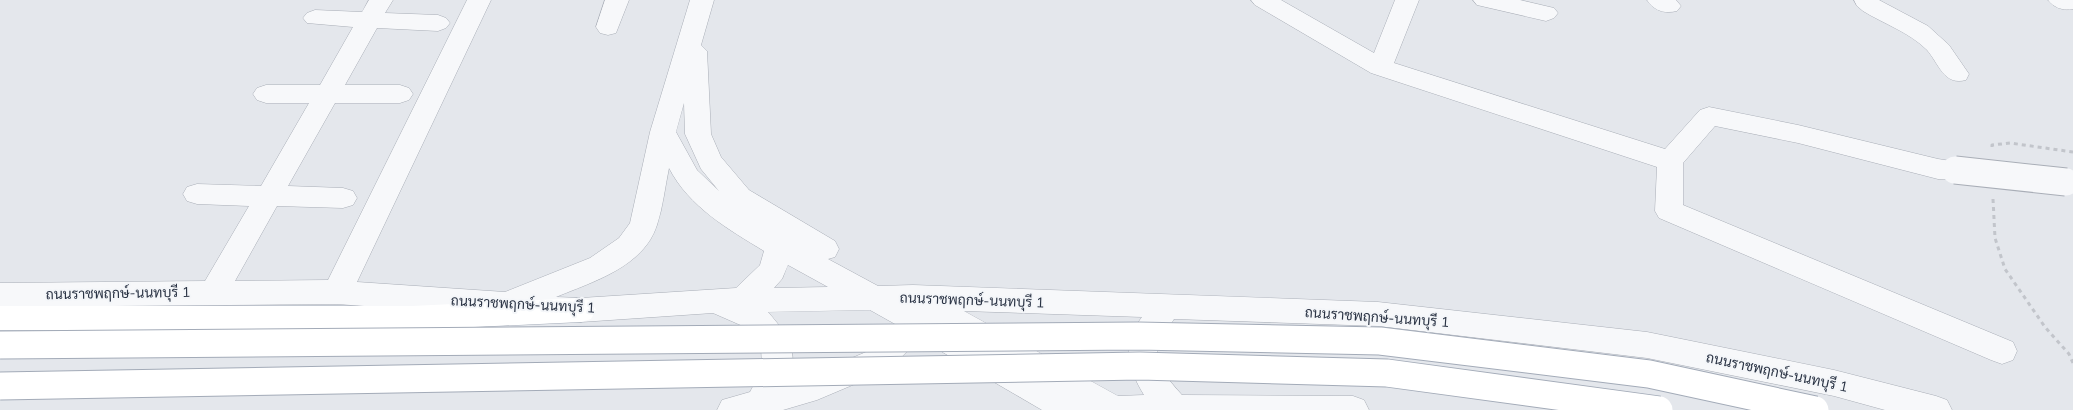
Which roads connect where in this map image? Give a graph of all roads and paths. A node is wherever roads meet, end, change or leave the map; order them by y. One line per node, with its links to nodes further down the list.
1 (479, 0): 31 (street)
2 (617, 0): 13 (street)
3 (702, 0): 14 (street)
4 (1263, 0): 15 (street)
5 (1407, 0): 15 (street)
6 (1485, 0): 10 (street)
7 (1864, 0): 8 (street); 16 (street)
8 (1877, 0)
9 (376, 10): 11 (street); 12 (street); 18 (street)
10 (1546, 12)
11 (315, 18)
12 (438, 23)
13 (608, 27)
14 (694, 29): 20 (street); 38 (street)
15 (1380, 67): 23 (street)
16 (1956, 74)
17 (266, 94): 18 (street)
18 (328, 94): 19 (street); 26 (street)
19 (400, 94)
20 (663, 132): 29 (street); 35 (street)
21 (2073, 152): 22 (path)
22 (1992, 153)
23 (1670, 161): 24 (street, bridge); 41 (street)
24 (2069, 183)
25 (197, 194): 26 (street)
26 (270, 195): 28 (street); 30 (street)
27 (1992, 196): 42 (path)
28 (342, 198)
29 (780, 247): 33 (street); 34 (street)
30 (214, 292): 31 (street, ถนนราชพฤกษ์-นนทบุรี 1); 32 (street, ถนนราชพฤกษ์-นนทบุรี 1)
31 (338, 292): 35 (street, ถนนราชพฤกษ์-นนทบุรี 1)
32 (0, 295)
33 (875, 298): 34 (street, ถนนราชพฤกษ์-นนทบุรี 1); 38 (street, ถนนราชพฤกษ์-นนทบุรี 1)
34 (730, 301): 37 (street, ถนนราชพฤกษ์-นนทบุรี 1); 44 (street)
35 (505, 305): 37 (street, ถนนราชพฤกษ์-นนทบุรี 1)
36 (1173, 306): 38 (street, ถนนราชพฤกษ์-นนทบุรี 1); 45 (street); 52 (street, ถนนราชพฤกษ์-นนทบุรี 1)
37 (581, 310): 39 (main road)
38 (915, 310): 44 (street); 46 (street); 48 (street)
39 (0, 318)
40 (0, 345): 51 (main road, ถนนราชพฤกษ์-นนทบุรี 1, bridge)
41 (2002, 350)
42 (2073, 363)
43 (0, 386): 50 (main road, bridge)
44 (746, 407)
45 (1175, 408): 48 (street); 49 (street)
46 (1070, 410)
47 (1107, 410): 48 (street)
48 (1114, 410)
49 (1346, 410)
50 (1659, 410)
51 (1815, 410)
52 (1936, 410)

